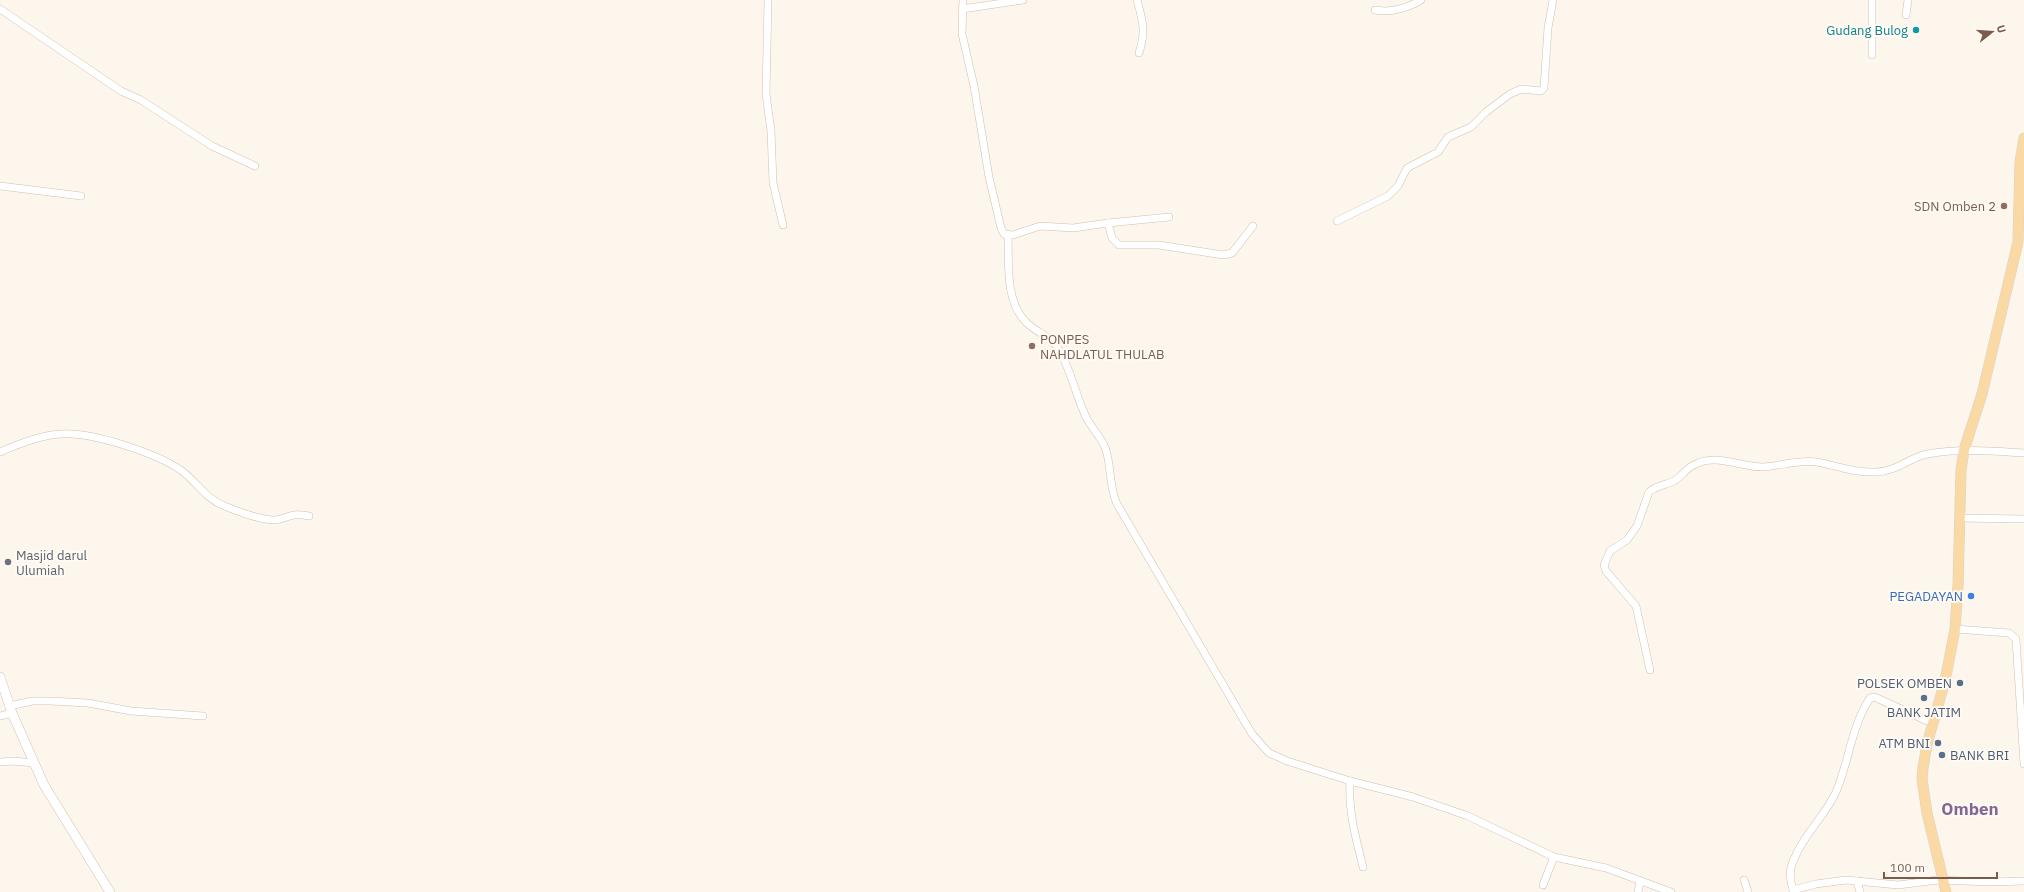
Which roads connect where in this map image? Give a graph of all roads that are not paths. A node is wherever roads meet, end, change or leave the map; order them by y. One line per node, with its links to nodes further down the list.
1 (768, 0): 23 (street)
2 (963, 0): 10 (street)
3 (1023, 0): 10 (street)
4 (1137, 0): 13 (street)
5 (1421, 0): 11 (street)
6 (1553, 0): 20 (street)
7 (1872, 0): 14 (street)
8 (1908, 0): 12 (street)
9 (0, 9): 16 (street)
10 (962, 9): 25 (street)
11 (1375, 10)
12 (1906, 14)
13 (1139, 53)
14 (1872, 56)
15 (2024, 138): 21 (main road)
16 (255, 166)
17 (0, 186): 18 (street)
18 (81, 196)
19 (1169, 216): 22 (street)
20 (1337, 221)
21 (2021, 221): 26 (main road)
22 (1108, 223): 24 (street); 25 (street)
23 (783, 225)
24 (1253, 226)
25 (1008, 236): 42 (street)
26 (1964, 450): 28 (street); 30 (main road); 33 (street)
27 (0, 452): 29 (street)
28 (2024, 453)
29 (309, 516)
30 (1958, 518): 31 (street); 32 (main road)
31 (2024, 519)
32 (1955, 629): 38 (main road); 41 (street)
33 (1650, 670)
34 (0, 677): 35 (street)
35 (11, 710): 36 (street); 37 (street); 40 (street)
36 (0, 716)
37 (203, 716)
38 (1932, 723): 46 (main road); 51 (street)
39 (0, 762): 40 (street)
40 (34, 763): 52 (street)
41 (2024, 764)
42 (1350, 781): 43 (street); 44 (street)
43 (1554, 858): 49 (street); 50 (street)
44 (1363, 868)
45 (1744, 880): 55 (street)
46 (1943, 880): 47 (street); 48 (street); 57 (main road)
47 (2024, 880)
48 (1857, 881): 51 (street); 56 (street)
49 (1640, 882): 53 (street); 54 (street)
50 (1543, 885)
51 (1793, 891)
52 (110, 892)
53 (1638, 892)
54 (1671, 892)
55 (1748, 892)
56 (1860, 892)
57 (1946, 892)

